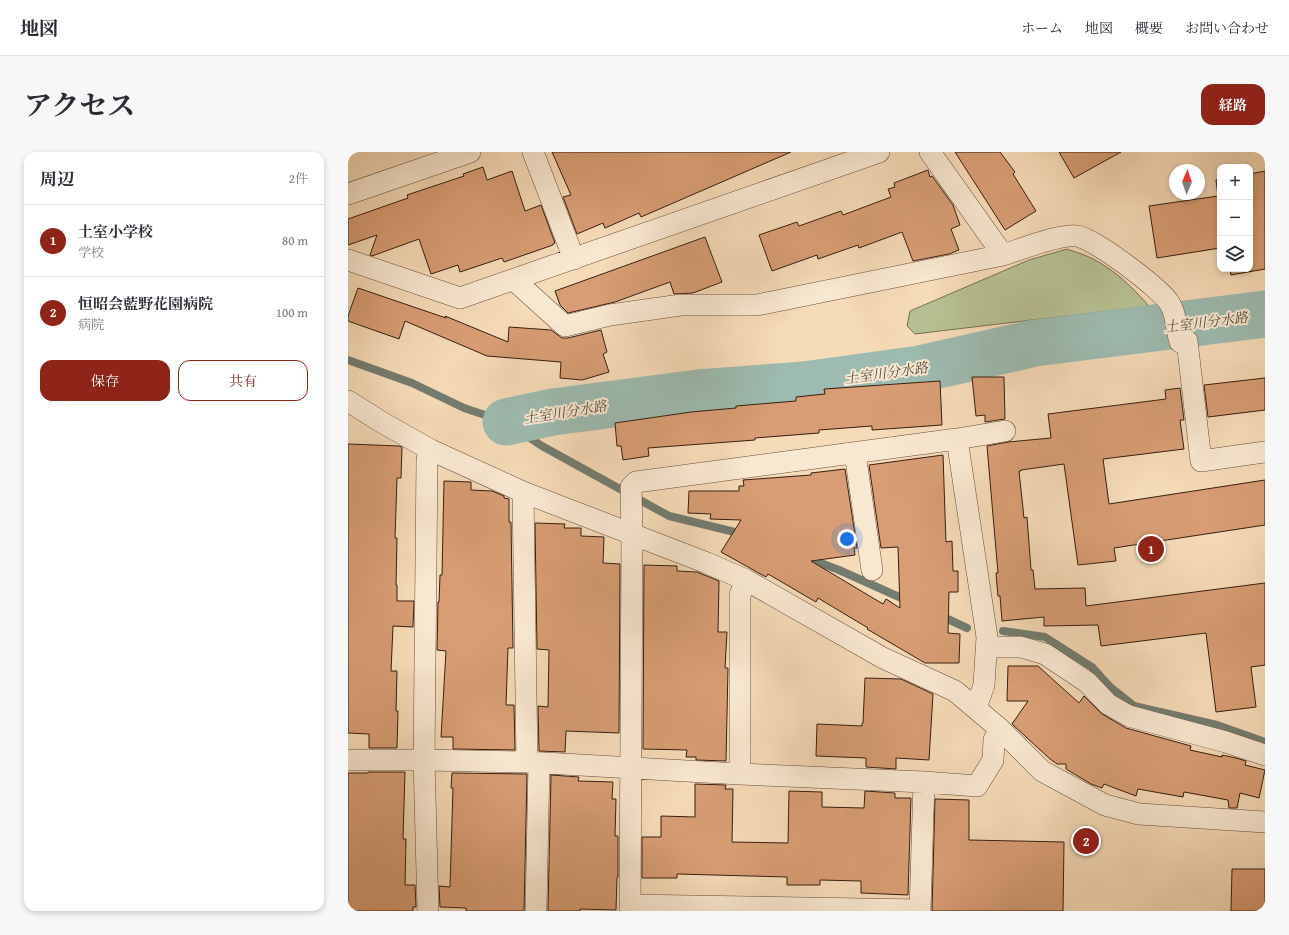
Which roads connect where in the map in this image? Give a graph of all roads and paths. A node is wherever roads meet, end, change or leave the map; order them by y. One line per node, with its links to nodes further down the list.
1 (470, 152): 5 (street)
2 (533, 152): 7 (street)
3 (879, 152): 7 (street)
4 (930, 152): 6 (street)
5 (348, 194)
6 (1003, 255): 9 (street); 14 (street)
7 (574, 259): 9 (street)
8 (348, 260): 9 (street)
9 (514, 280)
10 (348, 401): 13 (street)
11 (1005, 431): 12 (street)
12 (957, 439): 15 (street); 20 (street)
13 (431, 450): 16 (street); 25 (street)
14 (1265, 452)
15 (854, 453): 17 (street); 18 (street)
16 (523, 492): 17 (street); 26 (street)
17 (632, 534): 19 (street); 27 (street)
18 (872, 570)
19 (746, 580): 21 (street); 28 (street)
20 (987, 648): 21 (street); 23 (street)
21 (976, 708): 22 (street)
22 (1000, 729): 29 (street); 30 (street)
23 (1265, 755)
24 (348, 760): 25 (street)
25 (424, 760): 26 (street); 33 (street)
26 (533, 763): 27 (street); 34 (street)
27 (631, 768): 28 (street); 31 (street)
28 (740, 774): 29 (street)
29 (924, 782): 32 (street)
30 (1265, 822)
31 (630, 908): 32 (street)
32 (920, 910)
33 (428, 911)
34 (536, 911)

